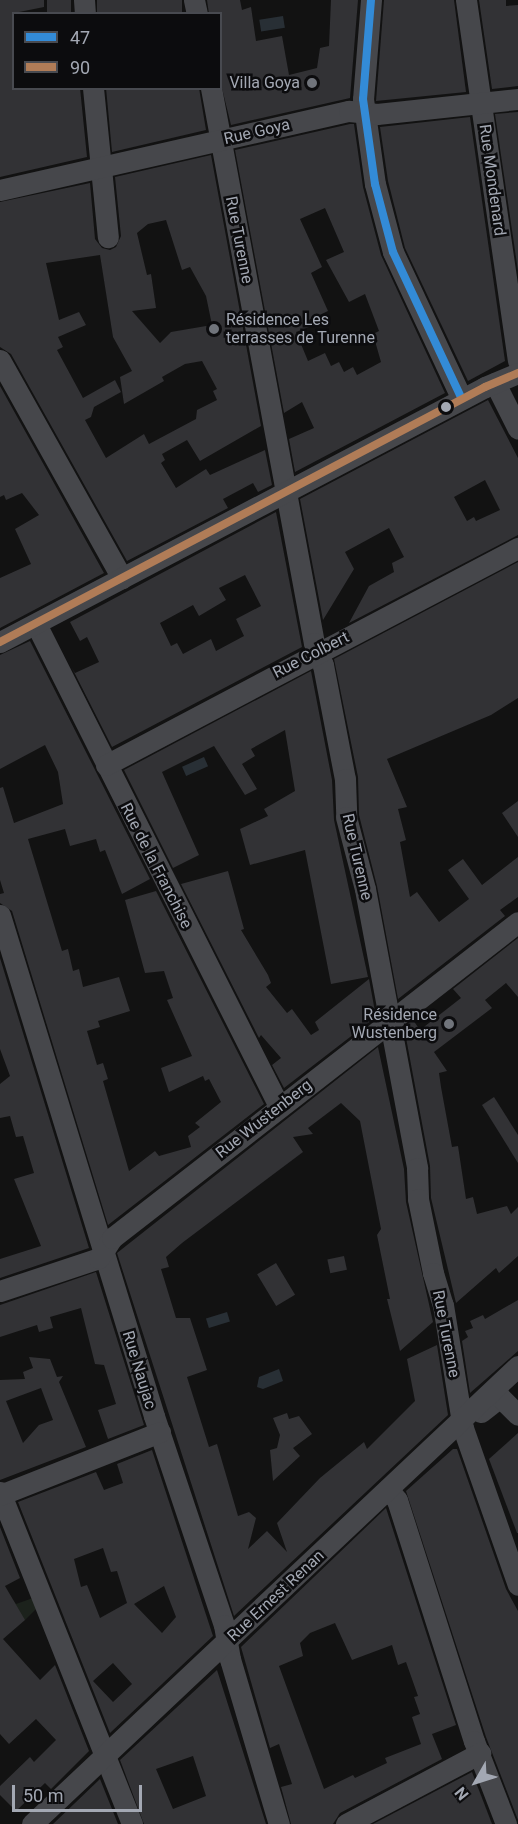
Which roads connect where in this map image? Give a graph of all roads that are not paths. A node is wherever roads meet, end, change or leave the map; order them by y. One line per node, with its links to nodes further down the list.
1 (371, 0): 7 (street)
2 (466, 0): 6 (street, Rue Mondenard)
3 (93, 90): 9 (street)
4 (211, 90): 8 (street, Rue Turenne)
5 (518, 99): 6 (street, Rue Goya)
6 (481, 103): 7 (street, Rue Goya); 13 (street, Rue Mondenard)
7 (364, 113): 8 (street, Rue Goya); 16 (street)
8 (221, 140): 9 (street, Rue Goya); 18 (street, Rue Turenne)
9 (101, 167): 10 (street, Rue Goya); 11 (street)
10 (0, 190)
11 (108, 237)
12 (0, 360): 20 (street)
13 (518, 360)
14 (518, 373): 15 (street)
15 (495, 383): 16 (street); 17 (street)
16 (462, 399): 18 (street)
17 (518, 429)
18 (287, 491): 20 (street); 23 (street, Rue Turenne)
19 (518, 548): 23 (street, Rue Colbert)
20 (122, 578): 21 (street)
21 (36, 624): 22 (street); 24 (street, Rue de la Franchise)
22 (0, 642)
23 (317, 651): 24 (street, Rue Colbert); 27 (street, Rue Turenne)
24 (106, 765): 28 (street, Rue de la Franchise)
25 (0, 915): 29 (street, Rue Naujac)
26 (518, 922): 27 (street, Rue Wustenberg)
27 (389, 1021): 28 (street, Rue Wustenberg); 34 (street, Rue Turenne)
28 (279, 1106): 29 (street, Rue Wustenberg)
29 (103, 1253): 30 (street, Rue Wustenberg); 35 (street, Rue Naujac)
30 (0, 1291)
31 (518, 1366): 32 (street)
32 (496, 1394): 33 (street); 34 (street, Rue Ernest Renan)
33 (518, 1415)
34 (463, 1424): 36 (street, Rue Ernest Renan); 38 (street, Rue Turenne)
35 (160, 1432): 37 (street); 39 (street, Rue Naujac)
36 (388, 1489): 39 (street, Rue Ernest Renan); 40 (street)
37 (0, 1494): 41 (street)
38 (518, 1585)
39 (227, 1642): 41 (street, Rue Ernest Renan); 44 (street, Rue Naujac)
40 (480, 1753): 45 (street); 46 (street)
41 (105, 1756): 42 (street, Rue Ernest Renan); 43 (street)
42 (32, 1824)
43 (132, 1824)
44 (279, 1824)
45 (346, 1824)
46 (506, 1824)

